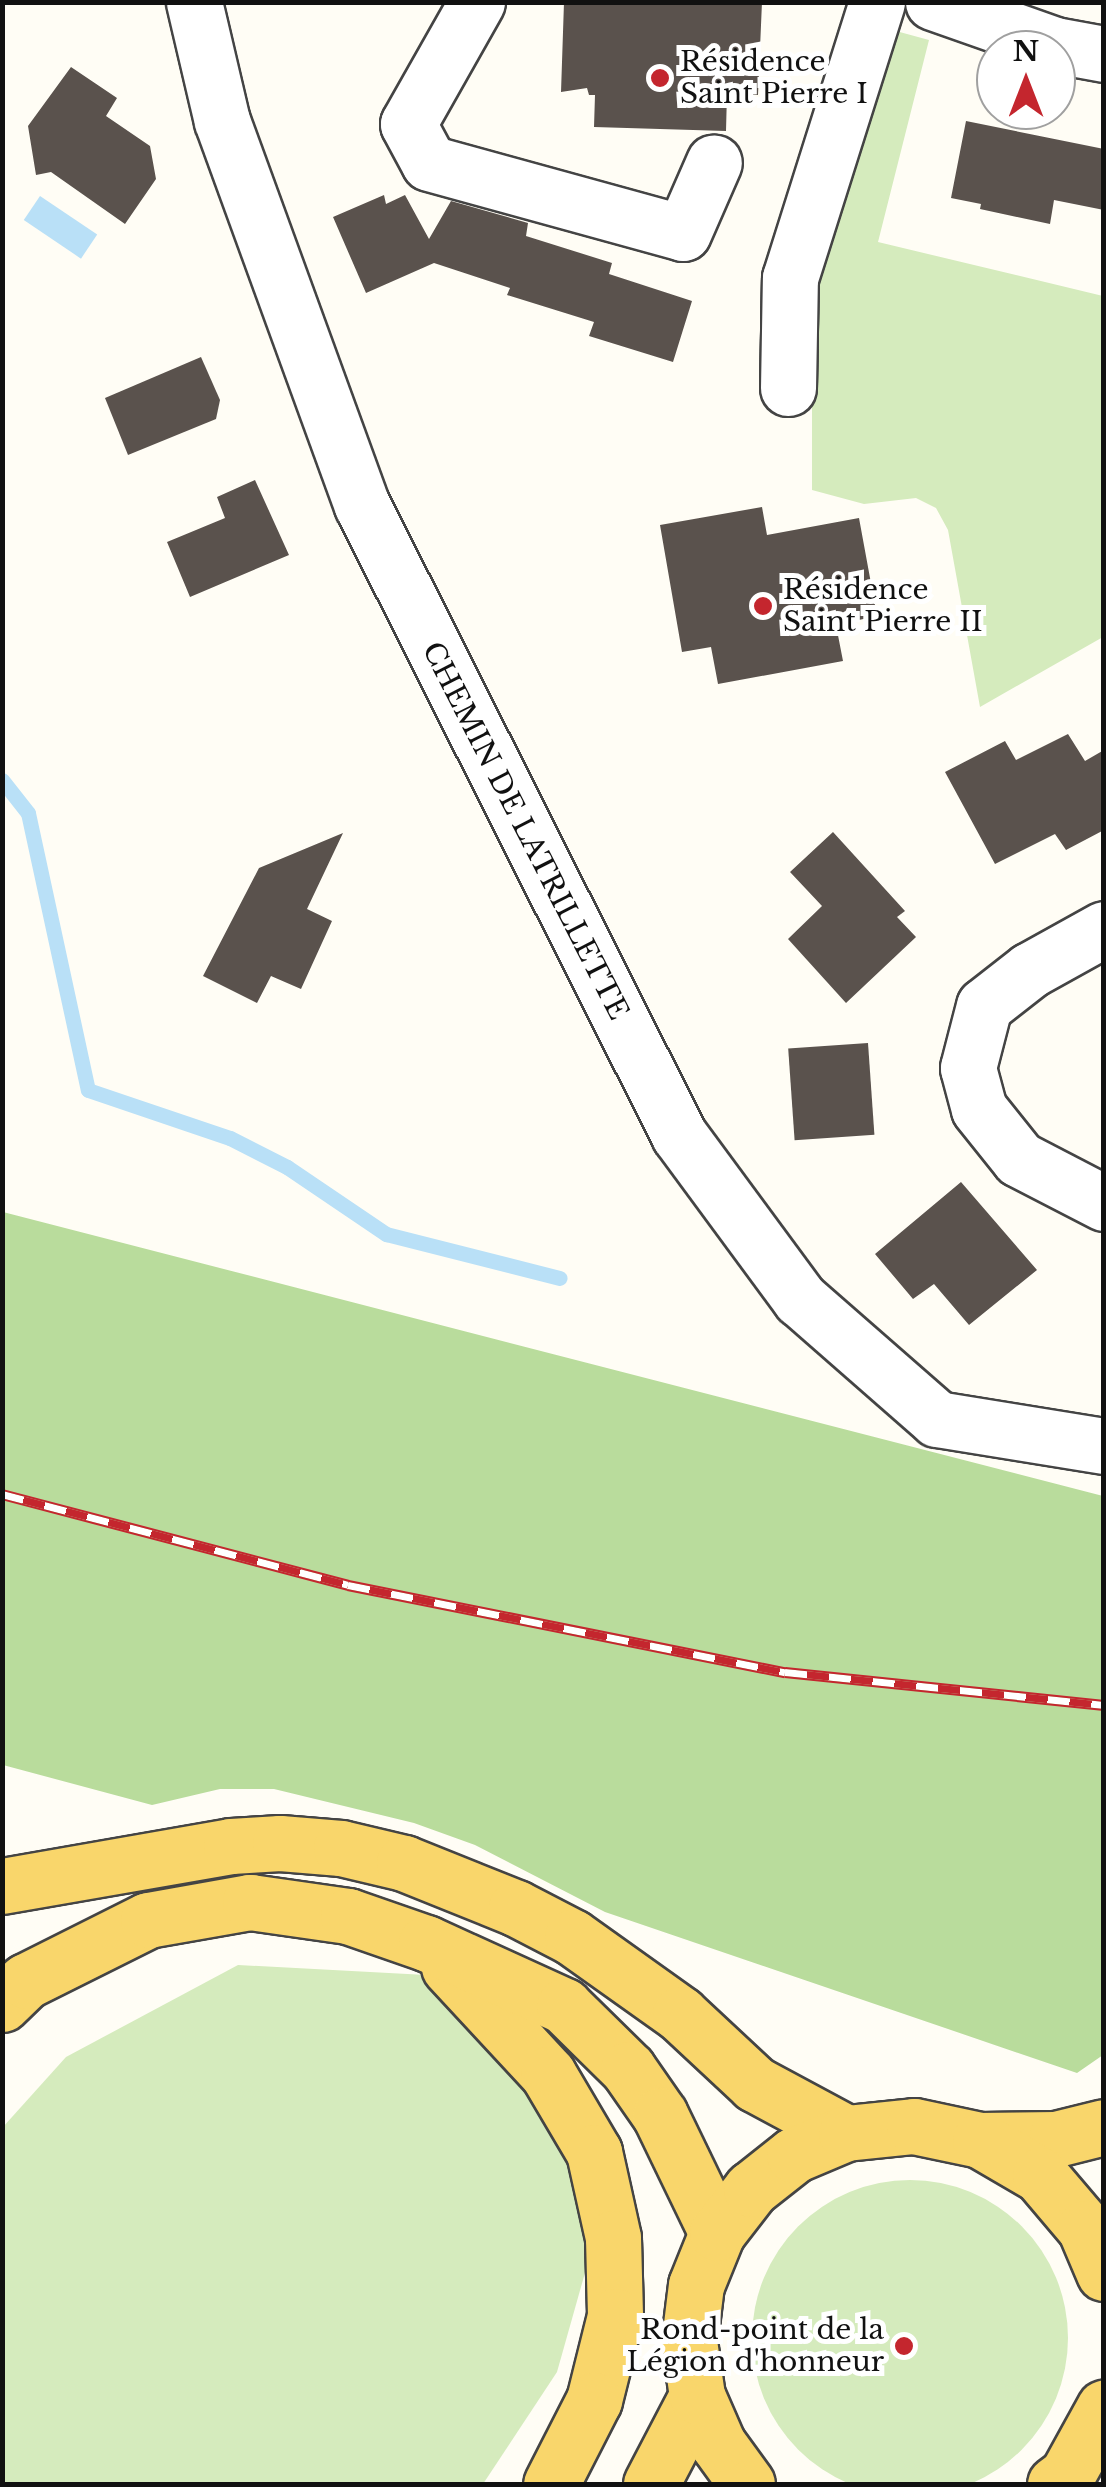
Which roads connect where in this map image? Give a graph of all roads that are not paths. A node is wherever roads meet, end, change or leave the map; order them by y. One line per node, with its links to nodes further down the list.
1 (194, 2): 10 (street, CHEMIN DE LATRILLETTE)
2 (476, 2): 6 (street)
3 (876, 2): 7 (street)
4 (933, 2): 5 (street)
5 (1104, 54)
6 (714, 162)
7 (788, 388)
8 (1104, 928): 9 (street)
9 (1104, 1203)
10 (1104, 1446)
11 (2, 1886): 15 (main road)
12 (426, 1943): 13 (main road); 17 (main road); 22 (main road)
13 (2, 2004)
14 (1104, 2127): 16 (main road)
15 (846, 2133): 16 (main road); 17 (main road)
16 (980, 2140): 18 (main road)
17 (717, 2233): 19 (main road)
18 (1104, 2272)
19 (697, 2396): 23 (main road); 24 (main road)
20 (1103, 2412): 21 (main road)
21 (1063, 2481)
22 (550, 2484)
23 (651, 2484)
24 (748, 2484)

